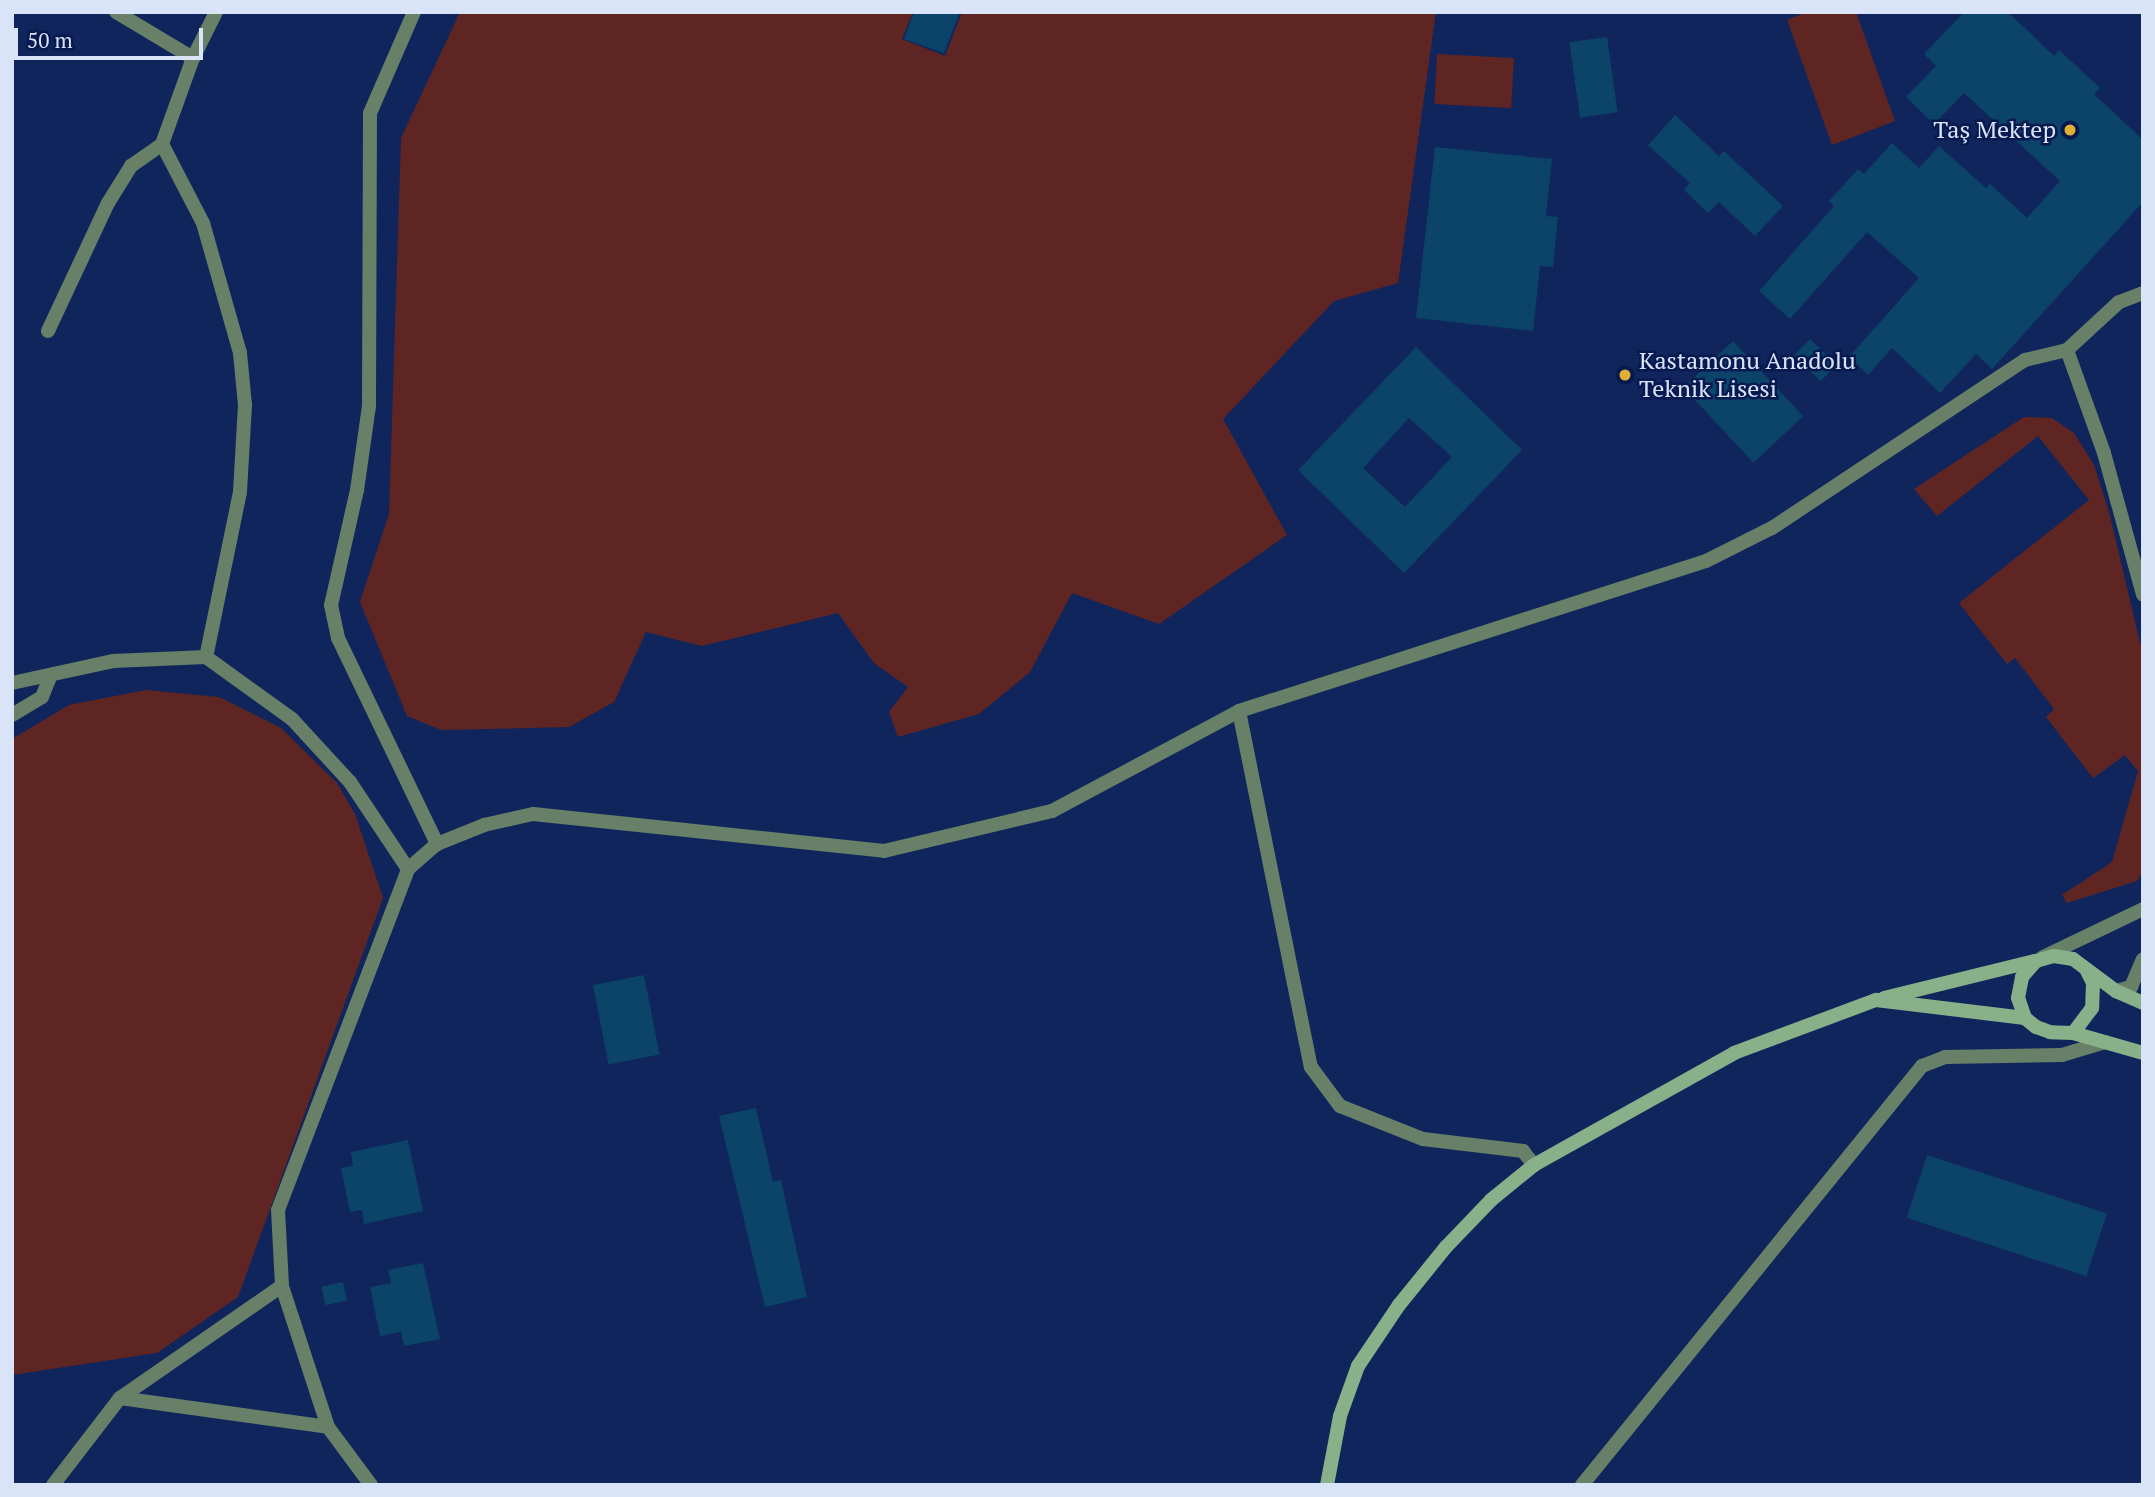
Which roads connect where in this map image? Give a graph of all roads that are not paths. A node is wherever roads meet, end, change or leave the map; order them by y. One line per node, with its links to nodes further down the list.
1 (116, 12): 4 (street)
2 (216, 12): 4 (street)
3 (414, 12): 15 (street)
4 (193, 58): 5 (street)
5 (162, 144): 7 (street); 10 (street)
6 (2143, 293): 8 (street)
7 (48, 331)
8 (2067, 350): 9 (street); 13 (street)
9 (2143, 595)
10 (206, 657): 11 (street); 16 (street)
11 (51, 675): 12 (street); 14 (street)
12 (12, 683)
13 (1239, 711): 15 (street); 28 (street)
14 (12, 715)
15 (437, 844): 16 (street)
16 (408, 869): 29 (street)
17 (2143, 909): 19 (street)
18 (2143, 958): 21 (street)
19 (2036, 961): 20 (main road); 22 (main road); 24 (main road)
20 (2087, 971): 21 (main road); 25 (main road)
21 (2116, 991): 23 (main road)
22 (1876, 1000): 24 (main road); 28 (main road)
23 (2143, 1003)
24 (2025, 1018): 25 (main road)
25 (2073, 1033): 26 (main road)
26 (2105, 1042): 27 (main road); 35 (street)
27 (2143, 1053)
28 (1534, 1165): 34 (main road)
29 (282, 1286): 30 (street); 31 (street)
30 (120, 1398): 31 (street); 32 (street)
31 (328, 1427): 33 (street)
32 (53, 1485)
33 (371, 1485)
34 (1327, 1485)
35 (1582, 1485)

